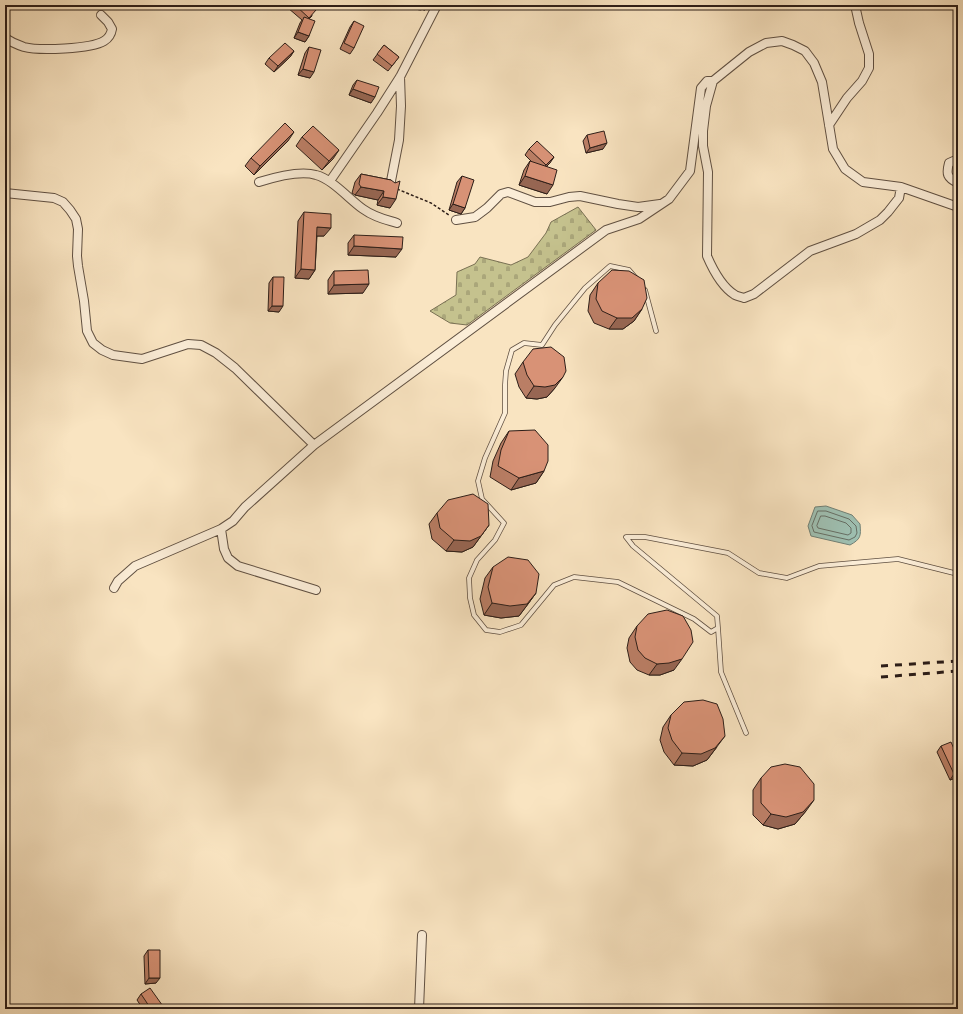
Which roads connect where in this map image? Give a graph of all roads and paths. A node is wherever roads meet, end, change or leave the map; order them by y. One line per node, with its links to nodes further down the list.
1 (394, 5): 3 (path)
2 (855, 5): 8 (street)
3 (435, 8): 6 (street)
4 (101, 15): 5 (street)
5 (5, 38)
6 (400, 77): 10 (street); 13 (street)
7 (713, 81): 8 (street); 14 (street); 16 (street)
8 (829, 125): 14 (street)
9 (958, 159): 12 (street)
10 (330, 181): 11 (street); 19 (street)
11 (259, 182)
12 (958, 184)
13 (390, 186): 18 (path)
14 (900, 187): 17 (street)
15 (5, 193): 23 (street)
16 (661, 204): 18 (street); 23 (street)
17 (958, 208)
18 (456, 220)
19 (397, 223)
20 (637, 279): 28 (lane)
21 (641, 284): 22 (lane)
22 (656, 331)
23 (314, 445): 24 (street)
24 (221, 528): 26 (street); 27 (street)
25 (958, 574): 28 (lane)
26 (114, 588)
27 (316, 590)
28 (718, 628): 29 (lane)
29 (746, 733)
30 (422, 935): 31 (street)
31 (419, 1009)

